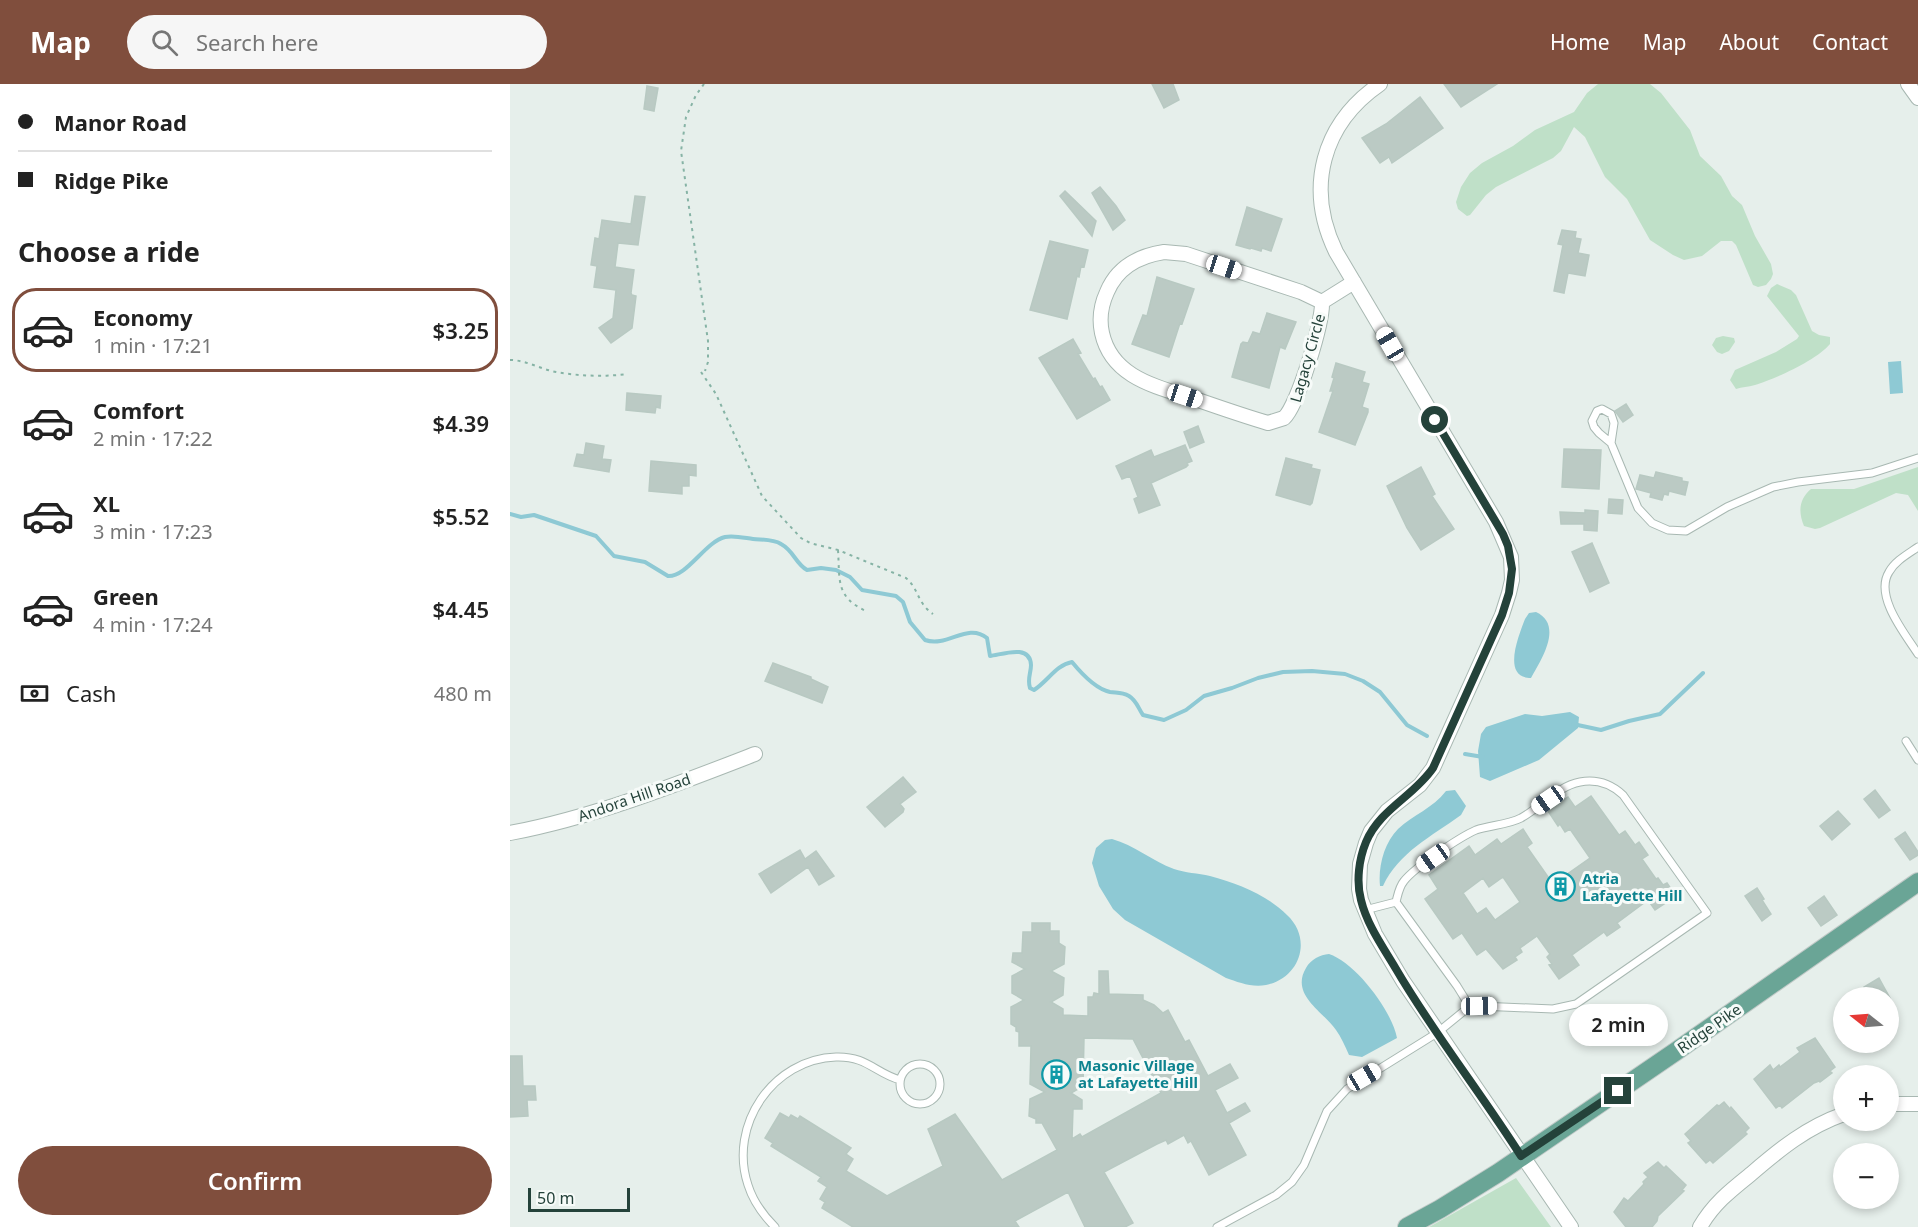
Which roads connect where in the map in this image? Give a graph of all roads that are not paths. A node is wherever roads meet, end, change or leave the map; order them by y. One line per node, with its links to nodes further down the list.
1 (1380, 84): 4 (street)
2 (1908, 84): 3 (street)
3 (1918, 98)
4 (1354, 282): 5 (street, Lagacy Circle); 16 (street)
5 (1322, 302): 5 (street, Lagacy Circle)
6 (1611, 443): 6 (lane); 7 (lane)
7 (1918, 458)
8 (1918, 547): 9 (lane)
9 (1918, 654)
10 (1906, 741): 12 (lane)
11 (755, 754): 13 (street, Andora Hill Road)
12 (1918, 760)
13 (510, 833)
14 (1918, 882): 23 (main road, Ridge Pike)
15 (1396, 902): 16 (lane); 17 (lane); 17 (lane)
16 (1364, 911): 18 (street)
17 (1470, 1007): 18 (lane)
18 (1437, 1033): 23 (street); 25 (lane)
19 (900, 1080): 19 (lane); 24 (lane)
20 (1899, 1104): 21 (street)
21 (1918, 1104)
22 (1833, 1118): 28 (street)
23 (1521, 1156): 26 (main road, Ridge Pike); 27 (street)
24 (775, 1227)
25 (1217, 1227)
26 (1407, 1227)
27 (1571, 1227)
28 (1700, 1227)

